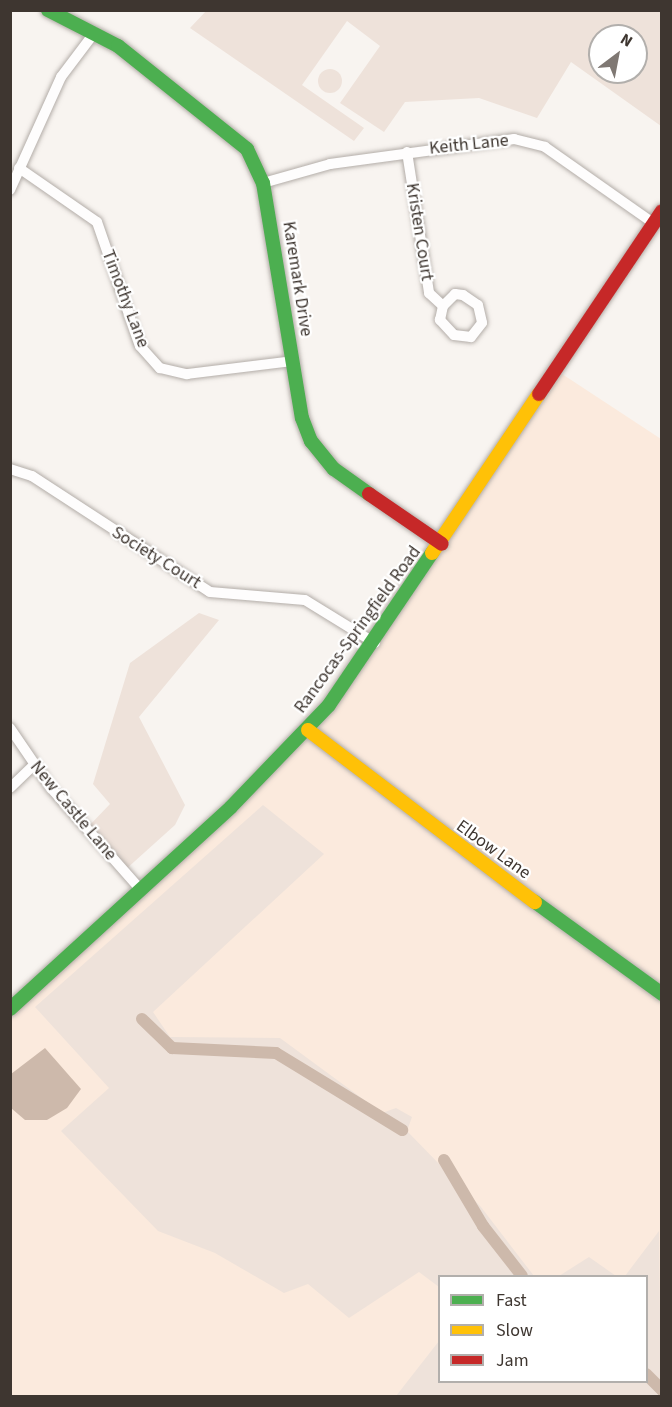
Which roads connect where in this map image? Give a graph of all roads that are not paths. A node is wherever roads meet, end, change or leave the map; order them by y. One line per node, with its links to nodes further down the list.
1 (48, 10): 2 (street, Karemark Drive)
2 (95, 32): 4 (street); 5 (street, Karemark Drive)
3 (407, 152): 5 (street, Keith Lane); 8 (street, Keith Lane); 9 (street, Kristen Court)
4 (19, 168): 6 (street); 10 (street, Timothy Lane)
5 (262, 183): 10 (street, Karemark Drive)
6 (10, 190)
7 (662, 211): 8 (street, Rancocas-Springfield Road)
8 (653, 223): 12 (street, Rancocas-Springfield Road)
9 (443, 306): 9 (street, Kristen Court)
10 (293, 361): 12 (street, Karemark Drive)
11 (10, 469): 13 (street, Society Court)
12 (442, 543): 13 (street, Rancocas-Springfield Road)
13 (375, 643): 15 (street, Rancocas-Springfield Road)
14 (10, 728): 16 (street, New Castle Lane)
15 (308, 730): 18 (street, Rancocas-Springfield Road); 19 (street, Elbow Lane)
16 (33, 766): 17 (street); 18 (street, New Castle Lane)
17 (10, 788)
18 (141, 890): 20 (street, Rancocas-Springfield Road)
19 (662, 994)
20 (10, 1009)

